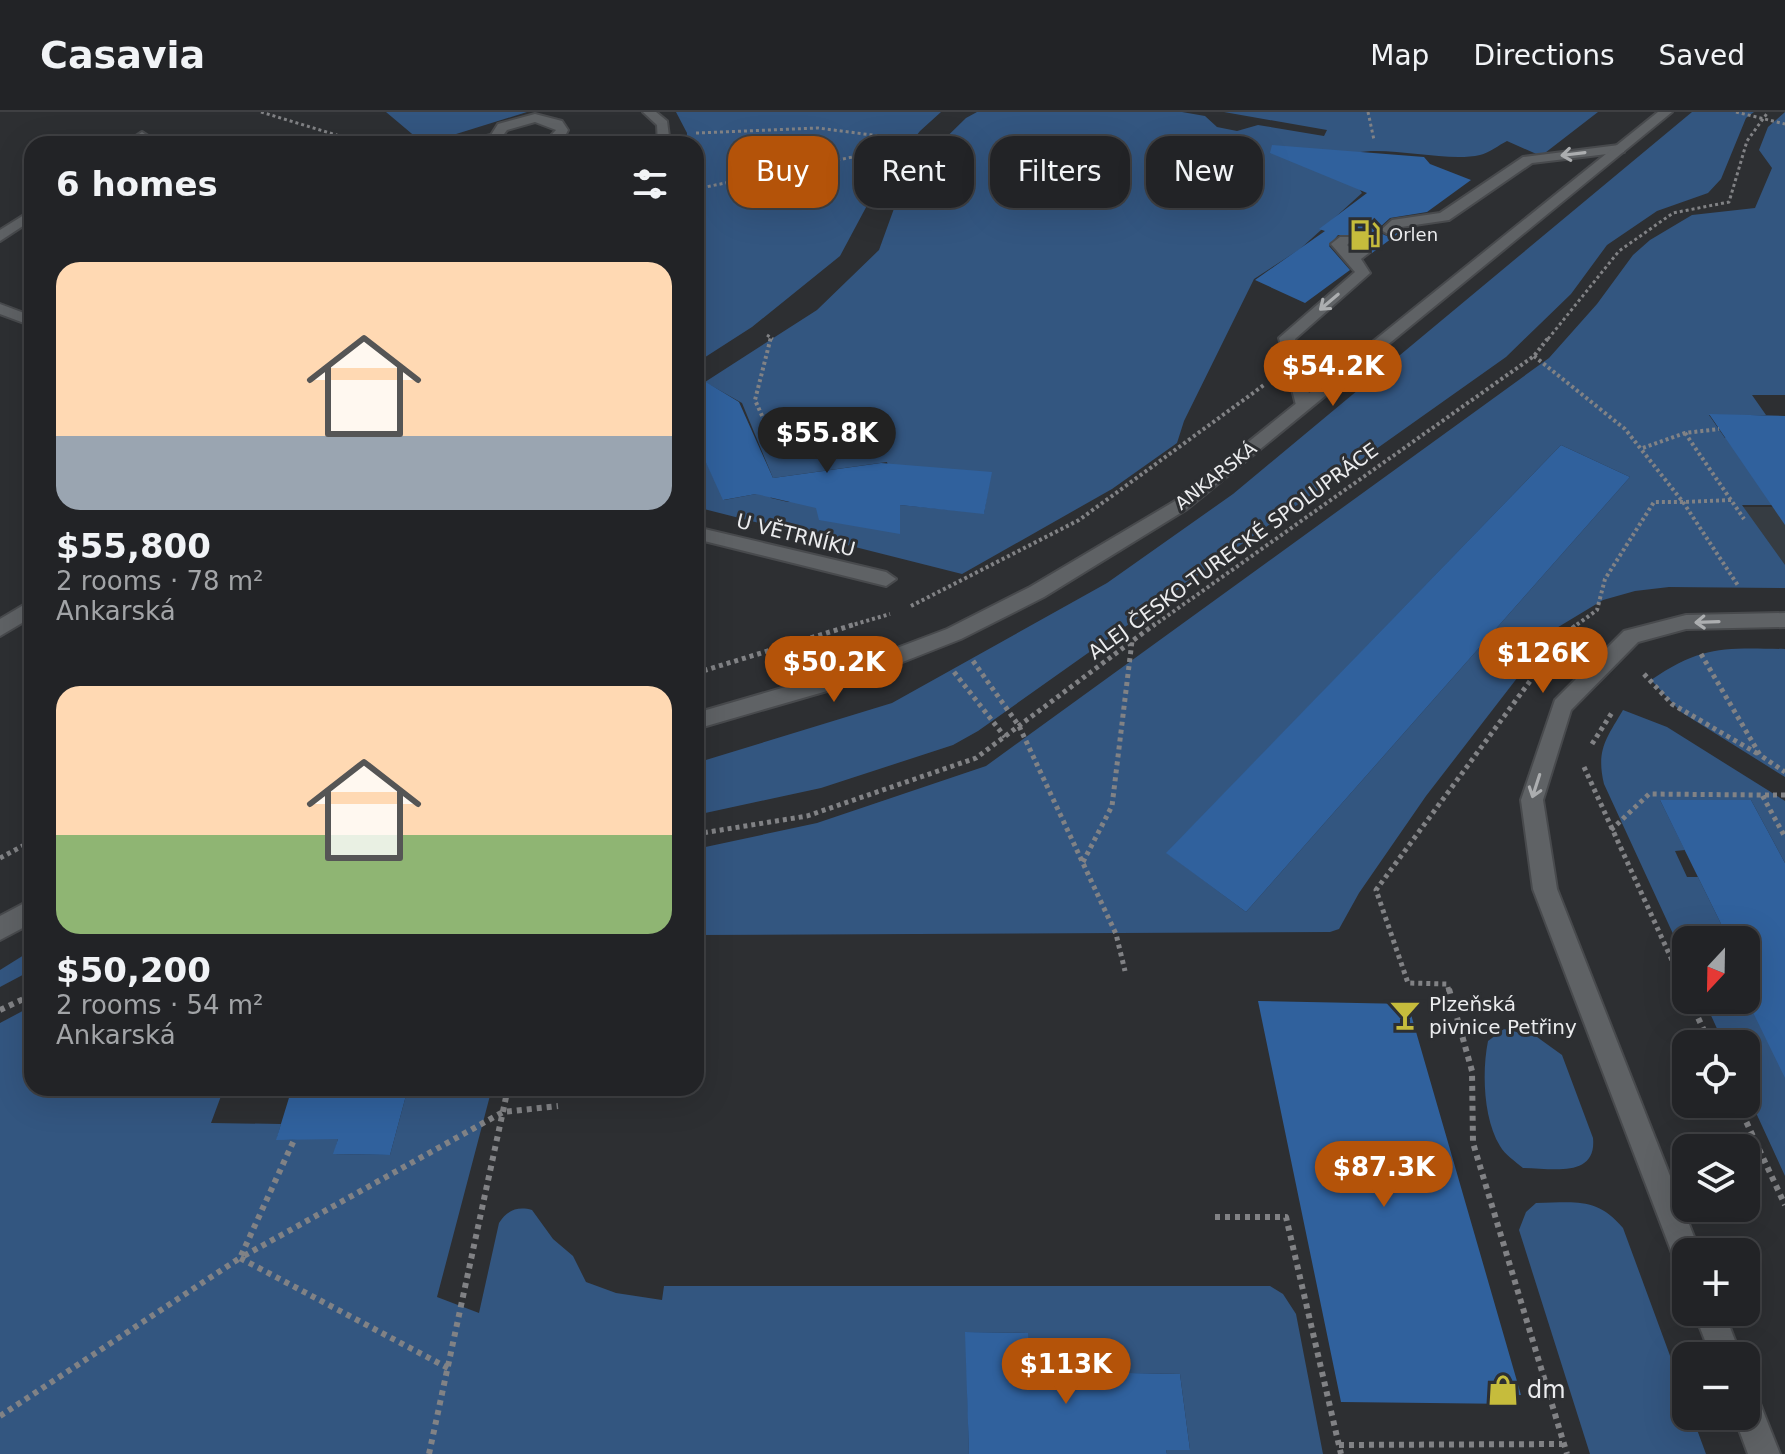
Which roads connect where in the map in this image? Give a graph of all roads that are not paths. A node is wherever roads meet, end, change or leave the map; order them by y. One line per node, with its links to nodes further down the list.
1 (573, 112): 4 (street)
2 (649, 112): 7 (street)
3 (1666, 112): 8 (street, ANKARSKÁ)
4 (558, 124): 5 (street); 6 (street)
5 (499, 136)
6 (559, 136)
7 (664, 136)
8 (1619, 149): 10 (street, one-way to 10); 15 (street, ANKARSKÁ)
9 (24, 220): 11 (street)
10 (1373, 220)
11 (0, 237)
12 (1345, 240): 15 (street, one-way to 15)
13 (0, 309): 14 (street)
14 (24, 318)
15 (1304, 405): 21 (street, ANKARSKÁ)
16 (704, 535): 17 (street, U VĚTRNÍKU)
17 (886, 579)
18 (24, 612): 20 (street)
19 (1785, 620): 24 (street, one-way to 24)
20 (0, 629)
21 (704, 719)
22 (24, 915): 23 (street)
23 (0, 929)
24 (1680, 1238)
25 (1755, 1430): 26 (street)
26 (1764, 1454)

